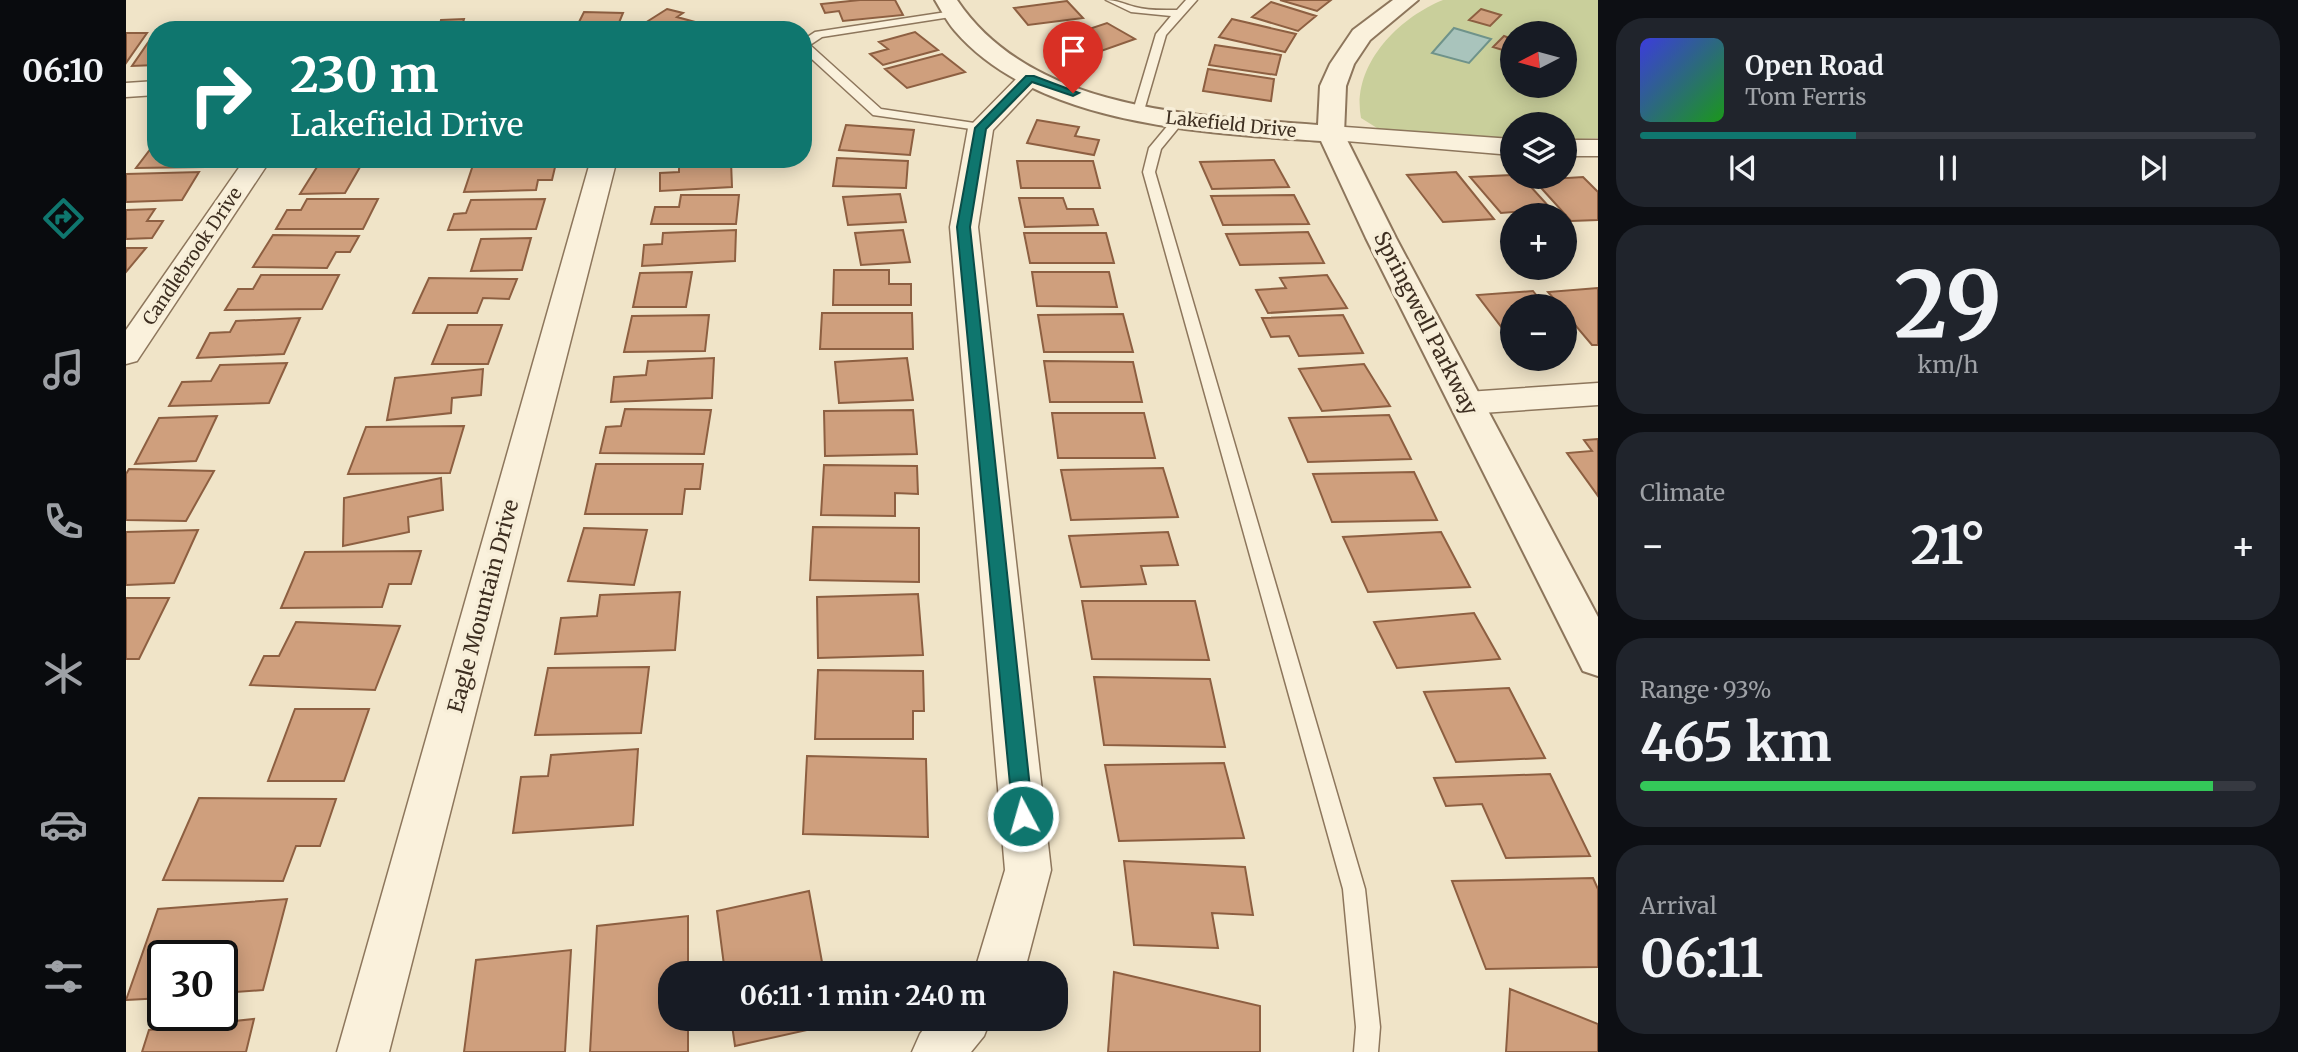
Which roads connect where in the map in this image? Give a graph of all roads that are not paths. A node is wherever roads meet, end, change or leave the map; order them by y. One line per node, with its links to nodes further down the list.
1 (1111, 0): 5 (lane)
2 (1192, 0): 5 (lane)
3 (1407, 0): 14 (street, Springwell Parkway)
4 (949, 7): 6 (lane); 8 (street, Lakefield Drive)
5 (1178, 13): 11 (lane)
6 (812, 39)
7 (812, 53): 13 (lane)
8 (1030, 78): 11 (street, Lakefield Drive); 13 (street)
9 (147, 89): 10 (street)
10 (126, 90)
11 (1139, 111): 12 (street, Lakefield Drive)
12 (1178, 121): 14 (street, Lakefield Drive); 28 (lane)
13 (981, 128): 24 (street)
14 (1332, 134): 15 (street, Lakefield Drive); 22 (street, Springwell Parkway)
15 (1500, 146)
16 (1577, 148): 17 (street)
17 (1598, 148)
18 (252, 168): 20 (street, Candlebrook Drive)
19 (602, 168): 26 (street, Eagle Mountain Drive)
20 (126, 354)
21 (1598, 394): 22 (street)
22 (1467, 403): 23 (street, Springwell Parkway)
23 (1598, 658)
24 (1002, 961)
25 (955, 1031): 27 (street)
26 (363, 1052)
27 (938, 1052)
28 (1366, 1052)

